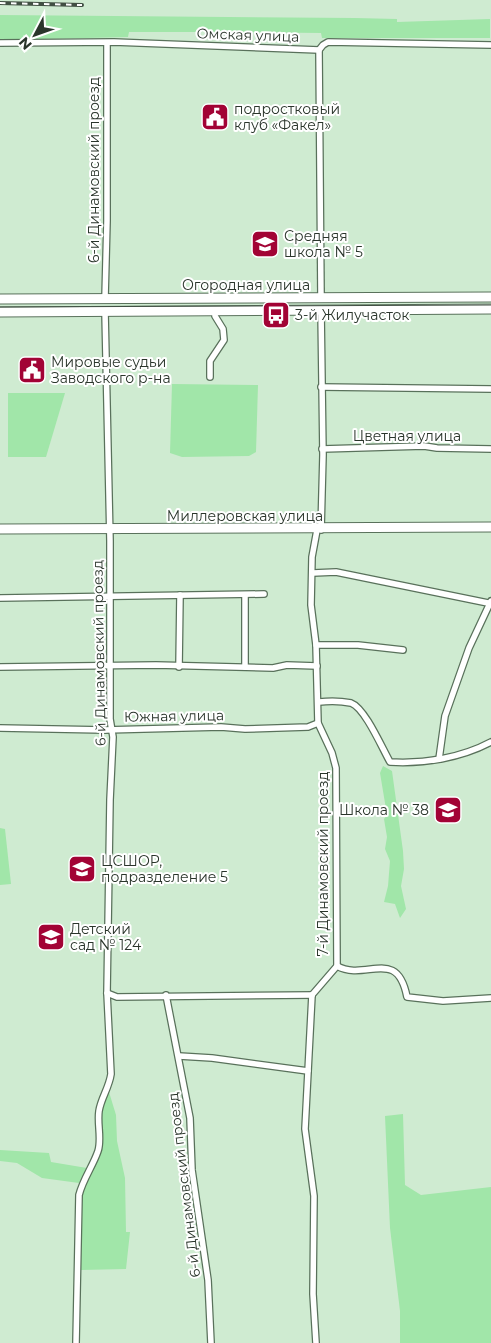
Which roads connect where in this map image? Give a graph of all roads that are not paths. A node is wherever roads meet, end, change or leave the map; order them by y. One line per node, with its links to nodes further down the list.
1 (0, 42): 2 (street, Омская улица)
2 (107, 42): 4 (street, Омская улица); 6 (street, 6-й Динамовский проезд)
3 (491, 45): 4 (street, Омская улица)
4 (320, 50): 7 (street)
5 (491, 297): 7 (street, Огородная улица)
6 (105, 298): 7 (street, Огородная улица); 8 (street, Огородная улица)
7 (321, 298)
8 (0, 299)
9 (491, 309): 10 (street, Огородная улица)
10 (321, 310): 13 (street, Огородная улица); 15 (street, 7-й Динамовский проезд)
11 (0, 312): 12 (street, Огородная улица)
12 (105, 312): 13 (street, Огородная улица); 21 (street, 6-й Динамовский проезд)
13 (215, 312): 14 (street)
14 (210, 377)
15 (321, 387): 16 (street); 17 (street, 7-й Динамовский проезд)
16 (491, 389)
17 (322, 449): 18 (street, Цветная улица); 22 (street, 7-й Динамовский проезд)
18 (491, 449)
19 (491, 527): 22 (street, Миллеровская улица)
20 (0, 529): 21 (street, Миллеровская улица)
21 (110, 529): 22 (street, Миллеровская улица); 27 (street, 6-й Динамовский проезд)
22 (319, 530): 23 (street, 7-й Динамовский проезд)
23 (313, 573): 29 (street); 30 (street, 7-й Динамовский проезд)
24 (264, 594): 26 (street)
25 (180, 595): 26 (street); 27 (street); 35 (street)
26 (245, 595): 36 (street)
27 (109, 597): 28 (street); 34 (street, 6-й Динамовский проезд)
28 (0, 598)
29 (490, 602): 42 (street)
30 (316, 645): 31 (street); 32 (street, 7-й Динамовский проезд)
31 (403, 650)
32 (317, 666): 36 (street); 37 (street, 7-й Динамовский проезд)
33 (0, 667): 34 (street)
34 (110, 667): 35 (street); 40 (street, 6-й Динамовский проезд)
35 (179, 667): 36 (street)
36 (245, 667)
37 (319, 702): 38 (street, 7-й Динамовский проезд); 42 (street)
38 (318, 723): 40 (street, Южная улица); 43 (street, 7-й Динамовский проезд)
39 (0, 728): 40 (street, Южная улица)
40 (112, 729): 44 (street, 6-й Динамовский проезд)
41 (491, 742): 42 (street)
42 (439, 759)
43 (337, 966): 46 (street, 7-й Динамовский проезд); 47 (street)
44 (106, 993): 45 (street); 50 (street, 6-й Динамовский проезд)
45 (166, 995): 46 (street); 48 (street, 6-й Динамовский проезд)
46 (312, 995): 49 (street)
47 (491, 998)
48 (179, 1056): 49 (street); 51 (street, 6-й Динамовский проезд)
49 (308, 1071): 52 (street)
50 (76, 1343)
51 (212, 1343)
52 (316, 1343)

